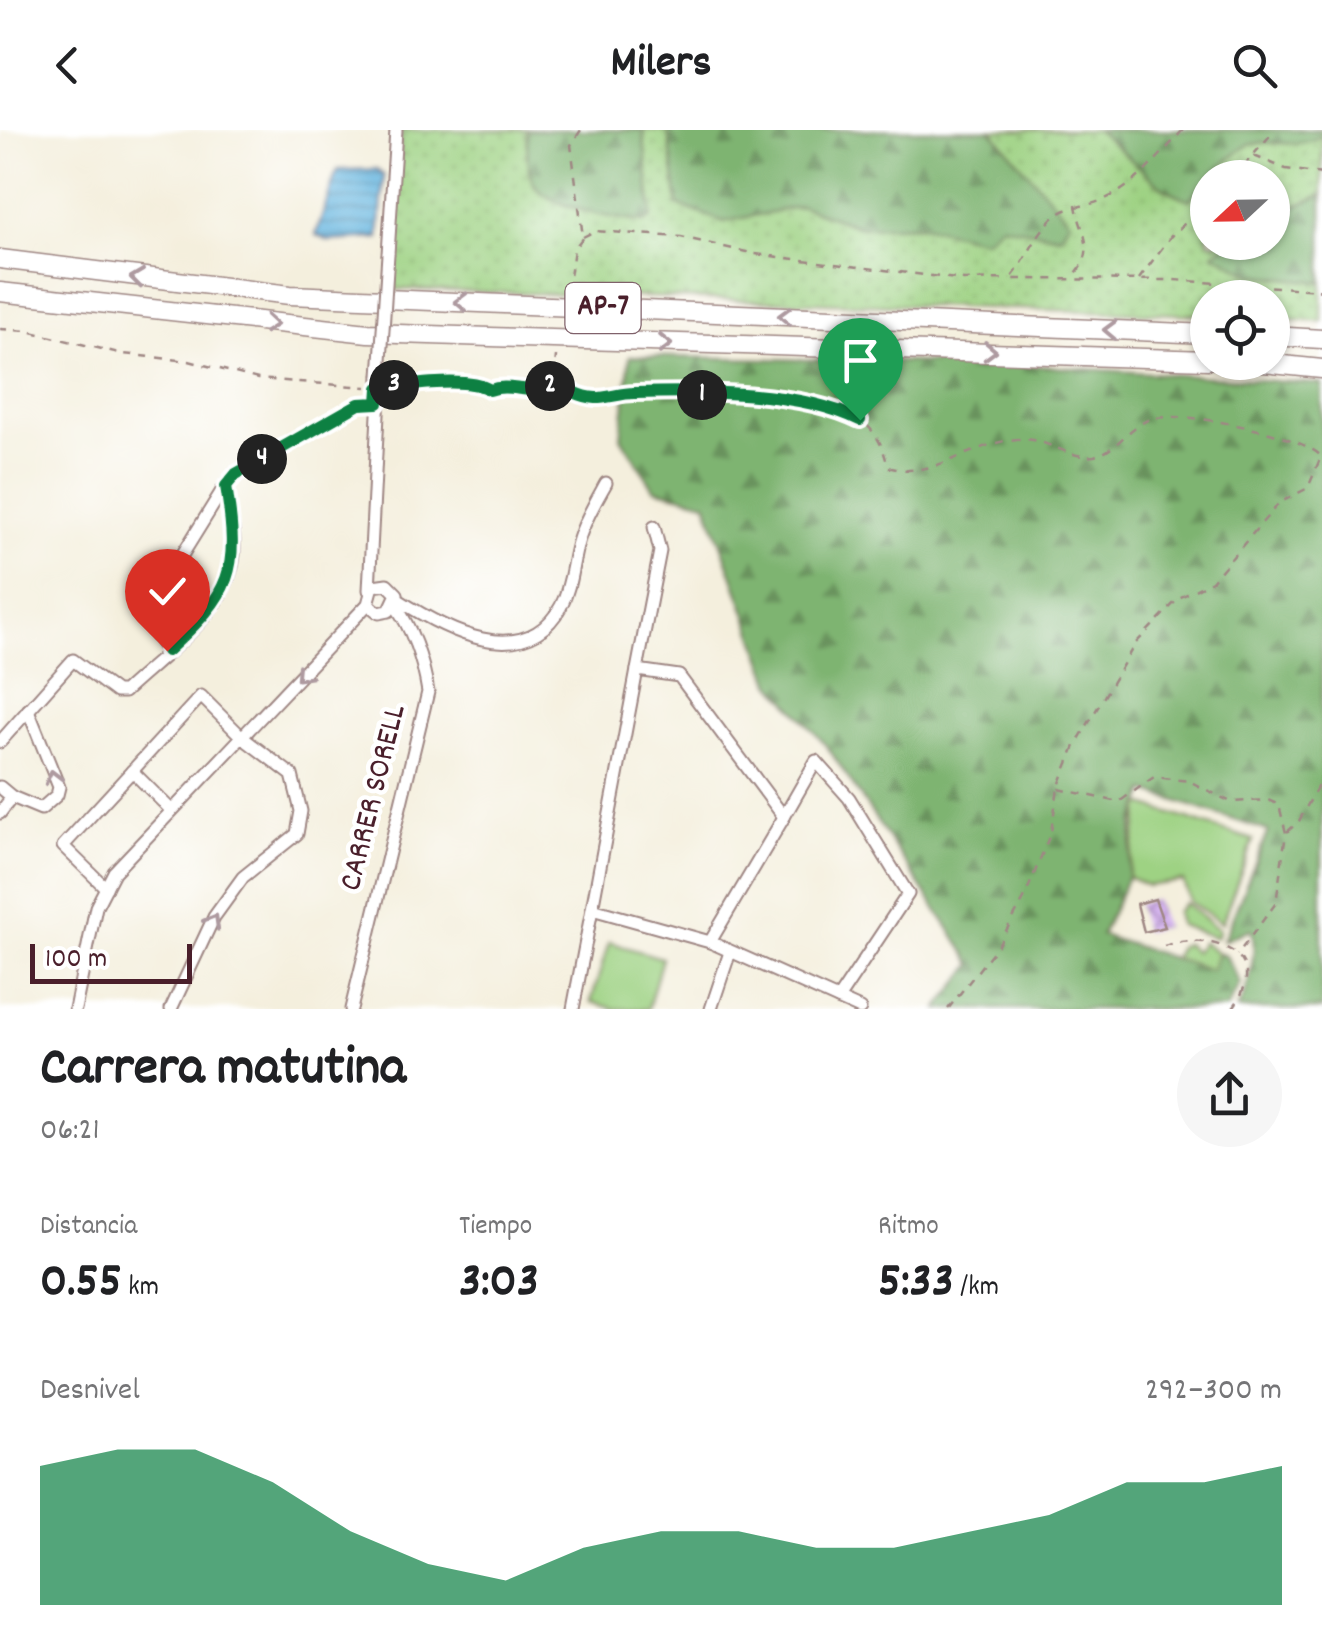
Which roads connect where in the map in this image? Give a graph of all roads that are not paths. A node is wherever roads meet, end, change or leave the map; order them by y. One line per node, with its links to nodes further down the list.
1 (396, 130): 10 (street, bridge)
2 (0, 258): 4 (highway, AP-7, one-way to 2)
3 (0, 292): 7 (highway, AP-7, one-way to 7)
4 (1190, 333)
5 (1290, 337): 6 (highway)
6 (1322, 339)
7 (1190, 359)
8 (1290, 366): 9 (highway)
9 (1322, 369)
10 (378, 403): 12 (street); 16 (street)
11 (606, 482): 21 (street)
12 (223, 489): 13 (street); 14 (street)
13 (207, 512): 14 (street); 23 (street)
14 (230, 516): 23 (street)
15 (654, 527): 24 (street)
16 (371, 551): 17 (street, CARRER SORELL); 18 (street)
17 (387, 584): 18 (street); 19 (street, CARRER SORELL)
18 (369, 590): 20 (street)
19 (396, 602): 20 (street); 21 (street); 22 (street, CARRER SORELL)
20 (368, 604): 26 (street, one-way to 26)
21 (429, 619): 22 (street)
22 (412, 634): 41 (street, CARRER SORELL)
23 (167, 651): 25 (street)
24 (637, 670): 33 (street); 35 (street)
25 (28, 710): 27 (street); 30 (street, one-way to 25)
26 (243, 738): 28 (street); 31 (street); 40 (street, one-way to 26)
27 (0, 742)
28 (132, 771): 31 (street); 34 (street)
29 (0, 787): 30 (street)
30 (12, 797): 32 (street)
31 (171, 810): 34 (street)
32 (0, 814)
33 (784, 817): 36 (street); 38 (street)
34 (106, 888): 39 (street)
35 (592, 909): 36 (street); 42 (street)
36 (710, 942): 37 (street)
37 (730, 952): 38 (street); 43 (street)
38 (838, 999): 44 (street)
39 (75, 1009)
40 (172, 1009)
41 (351, 1009)
42 (573, 1009)
43 (711, 1009)
44 (860, 1009)

